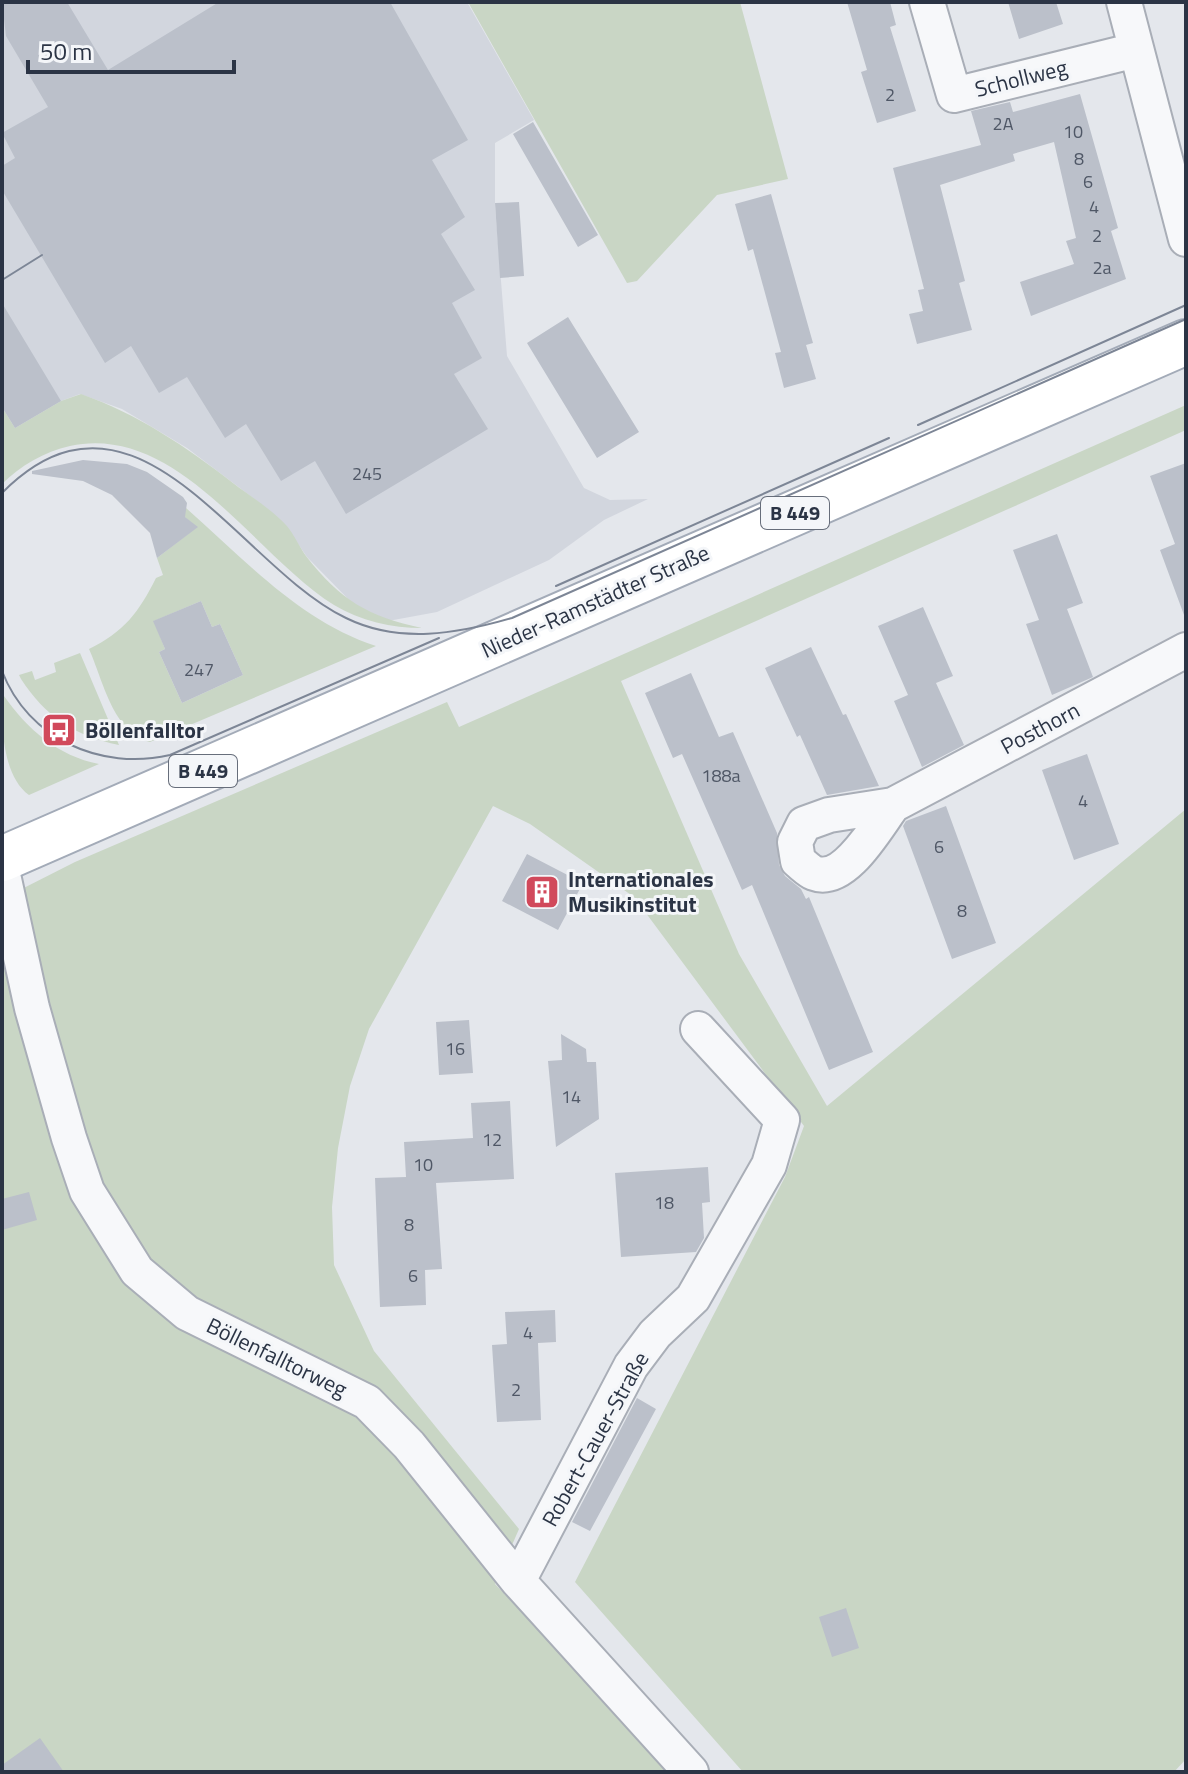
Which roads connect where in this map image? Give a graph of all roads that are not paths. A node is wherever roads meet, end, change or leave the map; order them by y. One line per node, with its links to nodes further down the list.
1 (927, 2): 3 (street, Schollweg)
2 (1124, 2): 3 (street)
3 (1136, 50): 4 (street)
4 (1186, 239)
5 (1186, 342): 8 (main road, Nieder-Ramstädter Straße / B 449)
6 (1186, 650): 7 (street, Posthorn)
7 (893, 805)
8 (2, 859)
9 (2, 870): 11 (street, Böllenfalltorweg)
10 (698, 1029): 11 (street, Robert-Cauer-Straße)
11 (518, 1581): 12 (street, Böllenfalltorweg)
12 (691, 1772)

